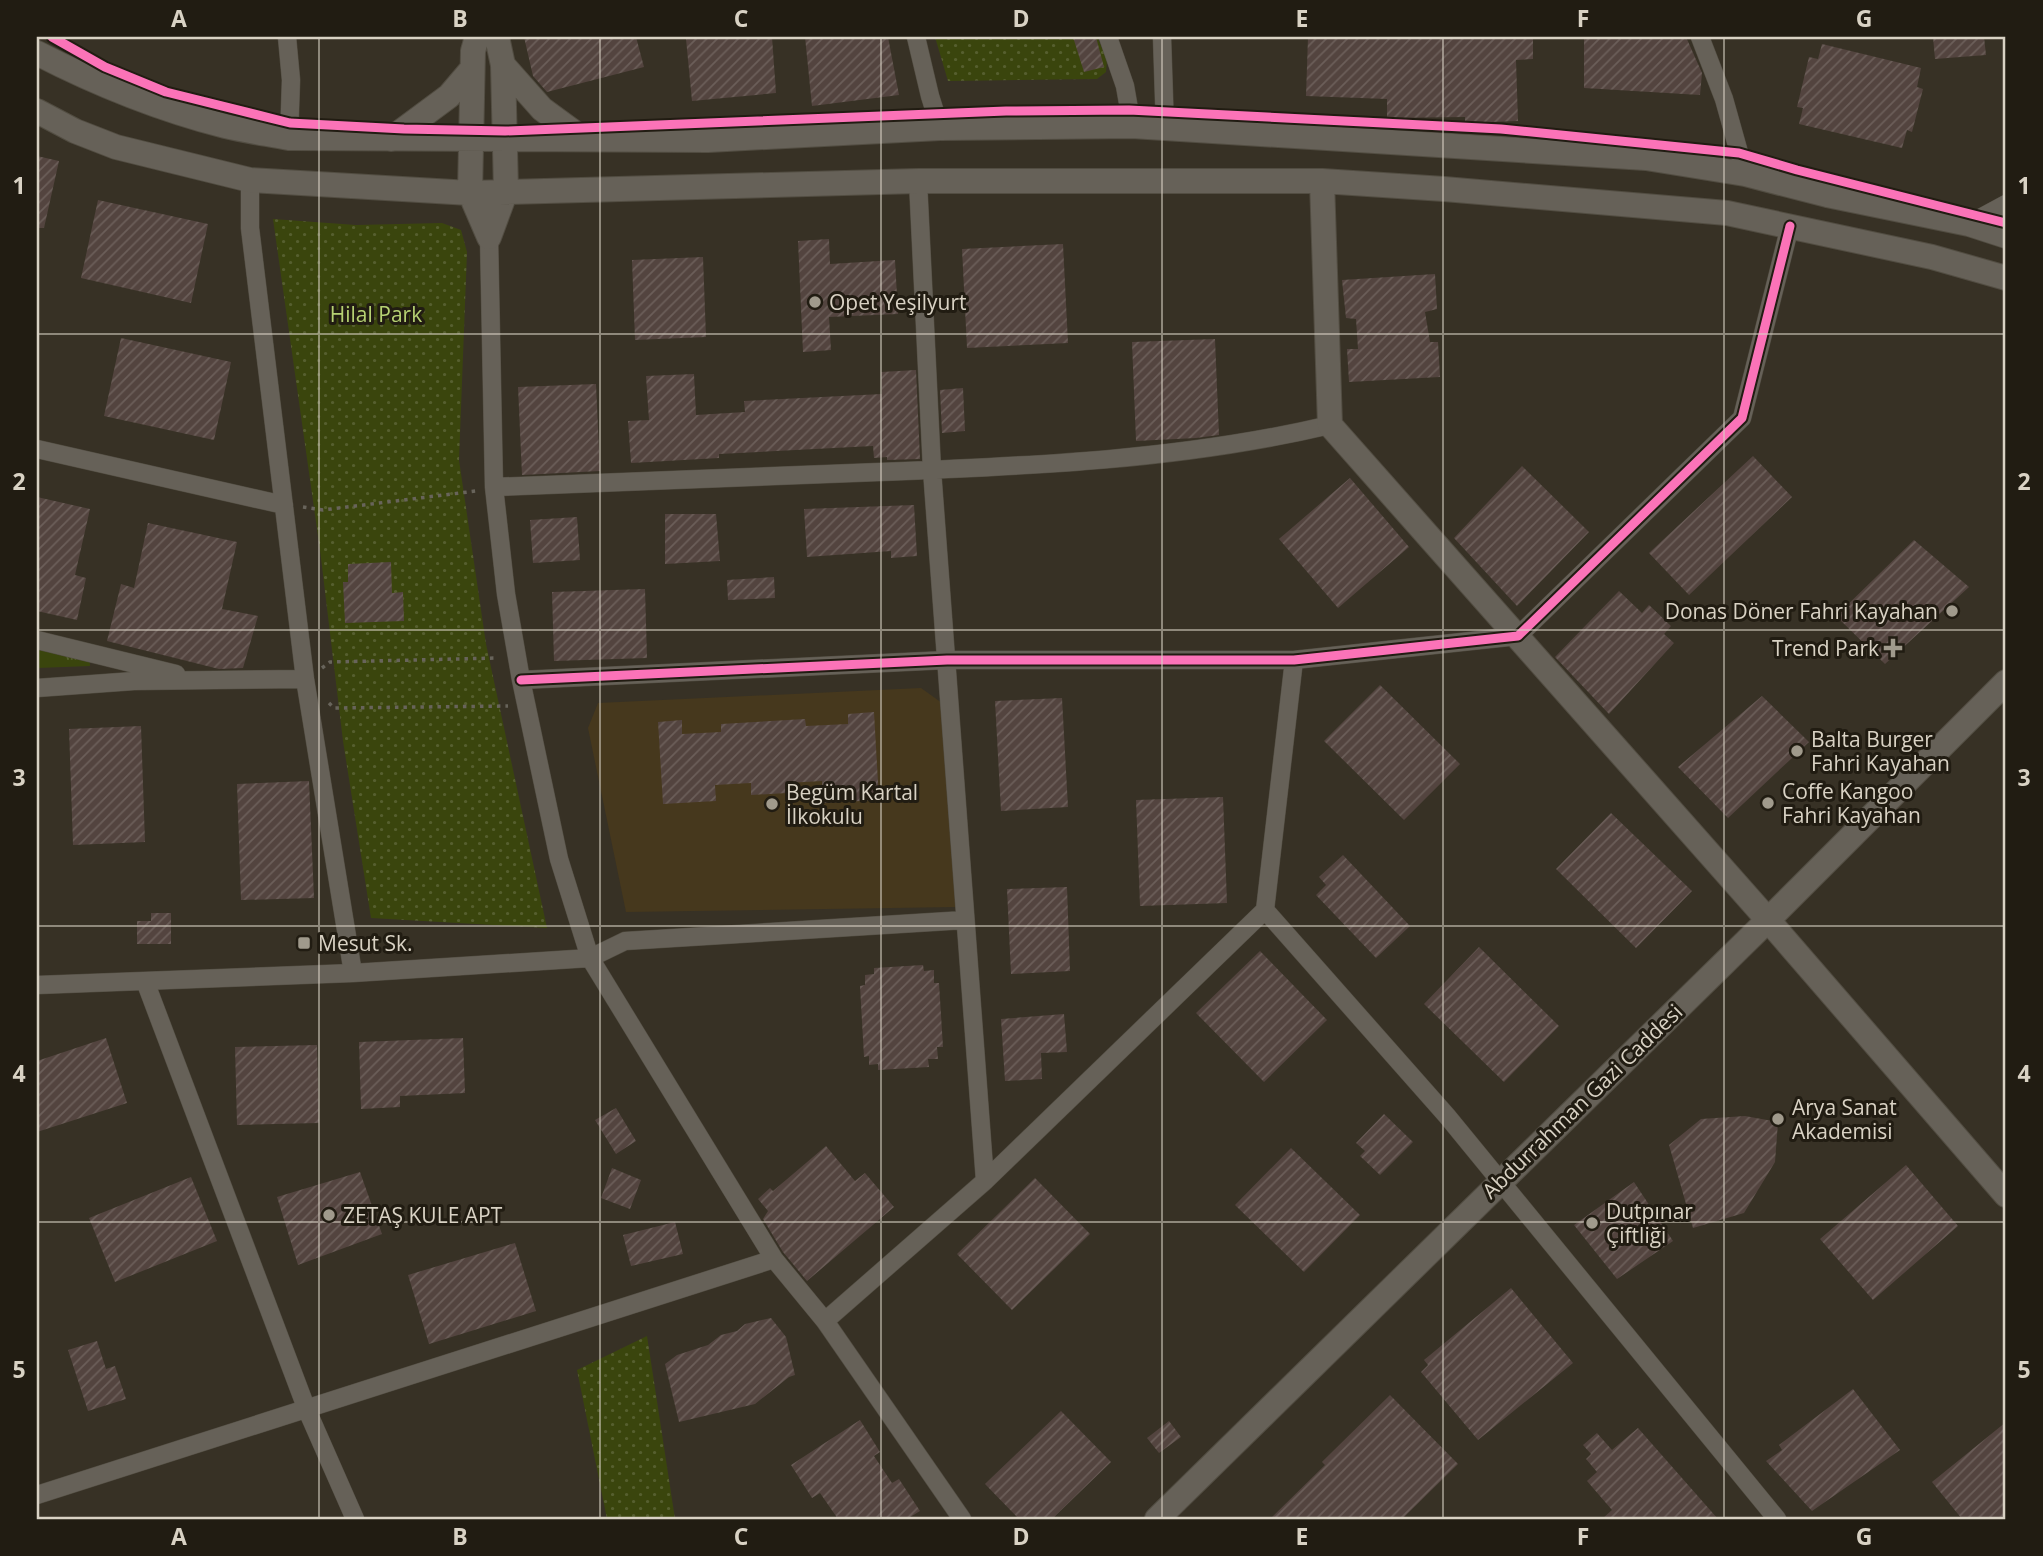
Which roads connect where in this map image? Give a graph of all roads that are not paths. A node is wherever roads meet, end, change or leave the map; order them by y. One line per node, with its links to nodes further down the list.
1 (287, 37): 15 (street)
2 (477, 37): 10 (main road)
3 (497, 37): 9 (main road)
4 (916, 37): 13 (street)
5 (1108, 37): 12 (street)
6 (1162, 37): 14 (street)
7 (1700, 37): 20 (street)
8 (37, 53): 15 (main road)
9 (503, 65): 18 (main road); 19 (main road)
10 (472, 69): 16 (main road); 17 (main road)
11 (37, 111): 21 (main road)
12 (1132, 126): 13 (main road); 14 (main road)
13 (940, 128): 19 (main road)
14 (1165, 128): 20 (main road)
15 (289, 138): 16 (main road)
16 (391, 139): 17 (main road)
17 (471, 139): 18 (main road); 25 (main road)
18 (505, 139): 19 (main road); 24 (main road)
19 (583, 139)
20 (1745, 174): 27 (main road)
21 (250, 180): 25 (main road); 36 (street)
22 (918, 181): 23 (main road); 24 (main road); 34 (street)
23 (1322, 181): 28 (main road); 32 (main road)
24 (506, 191): 25 (main road); 30 (main road)
25 (470, 193): 30 (main road)
26 (2006, 204): 27 (street)
27 (1969, 225): 29 (main road)
28 (1790, 226): 31 (main road); 37 (street)
29 (2006, 236)
30 (489, 237): 35 (street)
31 (2006, 278)
32 (1330, 425): 34 (street); 37 (main road)
33 (37, 449): 36 (street)
34 (932, 470): 35 (street); 39 (street)
35 (494, 487): 43 (street)
36 (284, 505): 41 (street)
37 (1518, 636): 40 (street); 48 (main road)
38 (37, 640): 42 (street)
39 (947, 660): 40 (street); 43 (street); 47 (street)
40 (1294, 660): 46 (street)
41 (306, 679): 42 (street); 50 (street)
42 (199, 680): 45 (street)
43 (521, 680): 49 (street)
44 (2006, 682): 48 (main road, Abdurrahman Gazi Caddesi)
45 (37, 688)
46 (1265, 910): 53 (street); 54 (street)
47 (965, 920): 49 (street); 54 (street)
48 (1768, 920): 53 (main road, Abdurrahman Gazi Caddesi); 55 (main road)
49 (590, 958): 50 (street); 56 (street)
50 (353, 973): 51 (street)
51 (145, 981): 52 (street); 58 (street)
52 (37, 985)
53 (1501, 1180): 60 (street); 63 (main road, Abdurrahman Gazi Caddesi)
54 (985, 1181): 57 (street)
55 (2006, 1195)
56 (774, 1259): 57 (street); 58 (street)
57 (825, 1321): 62 (street)
58 (307, 1410): 59 (street); 61 (street)
59 (37, 1495)
60 (1771, 1517)
61 (355, 1519)
62 (962, 1519)
63 (1157, 1519)

